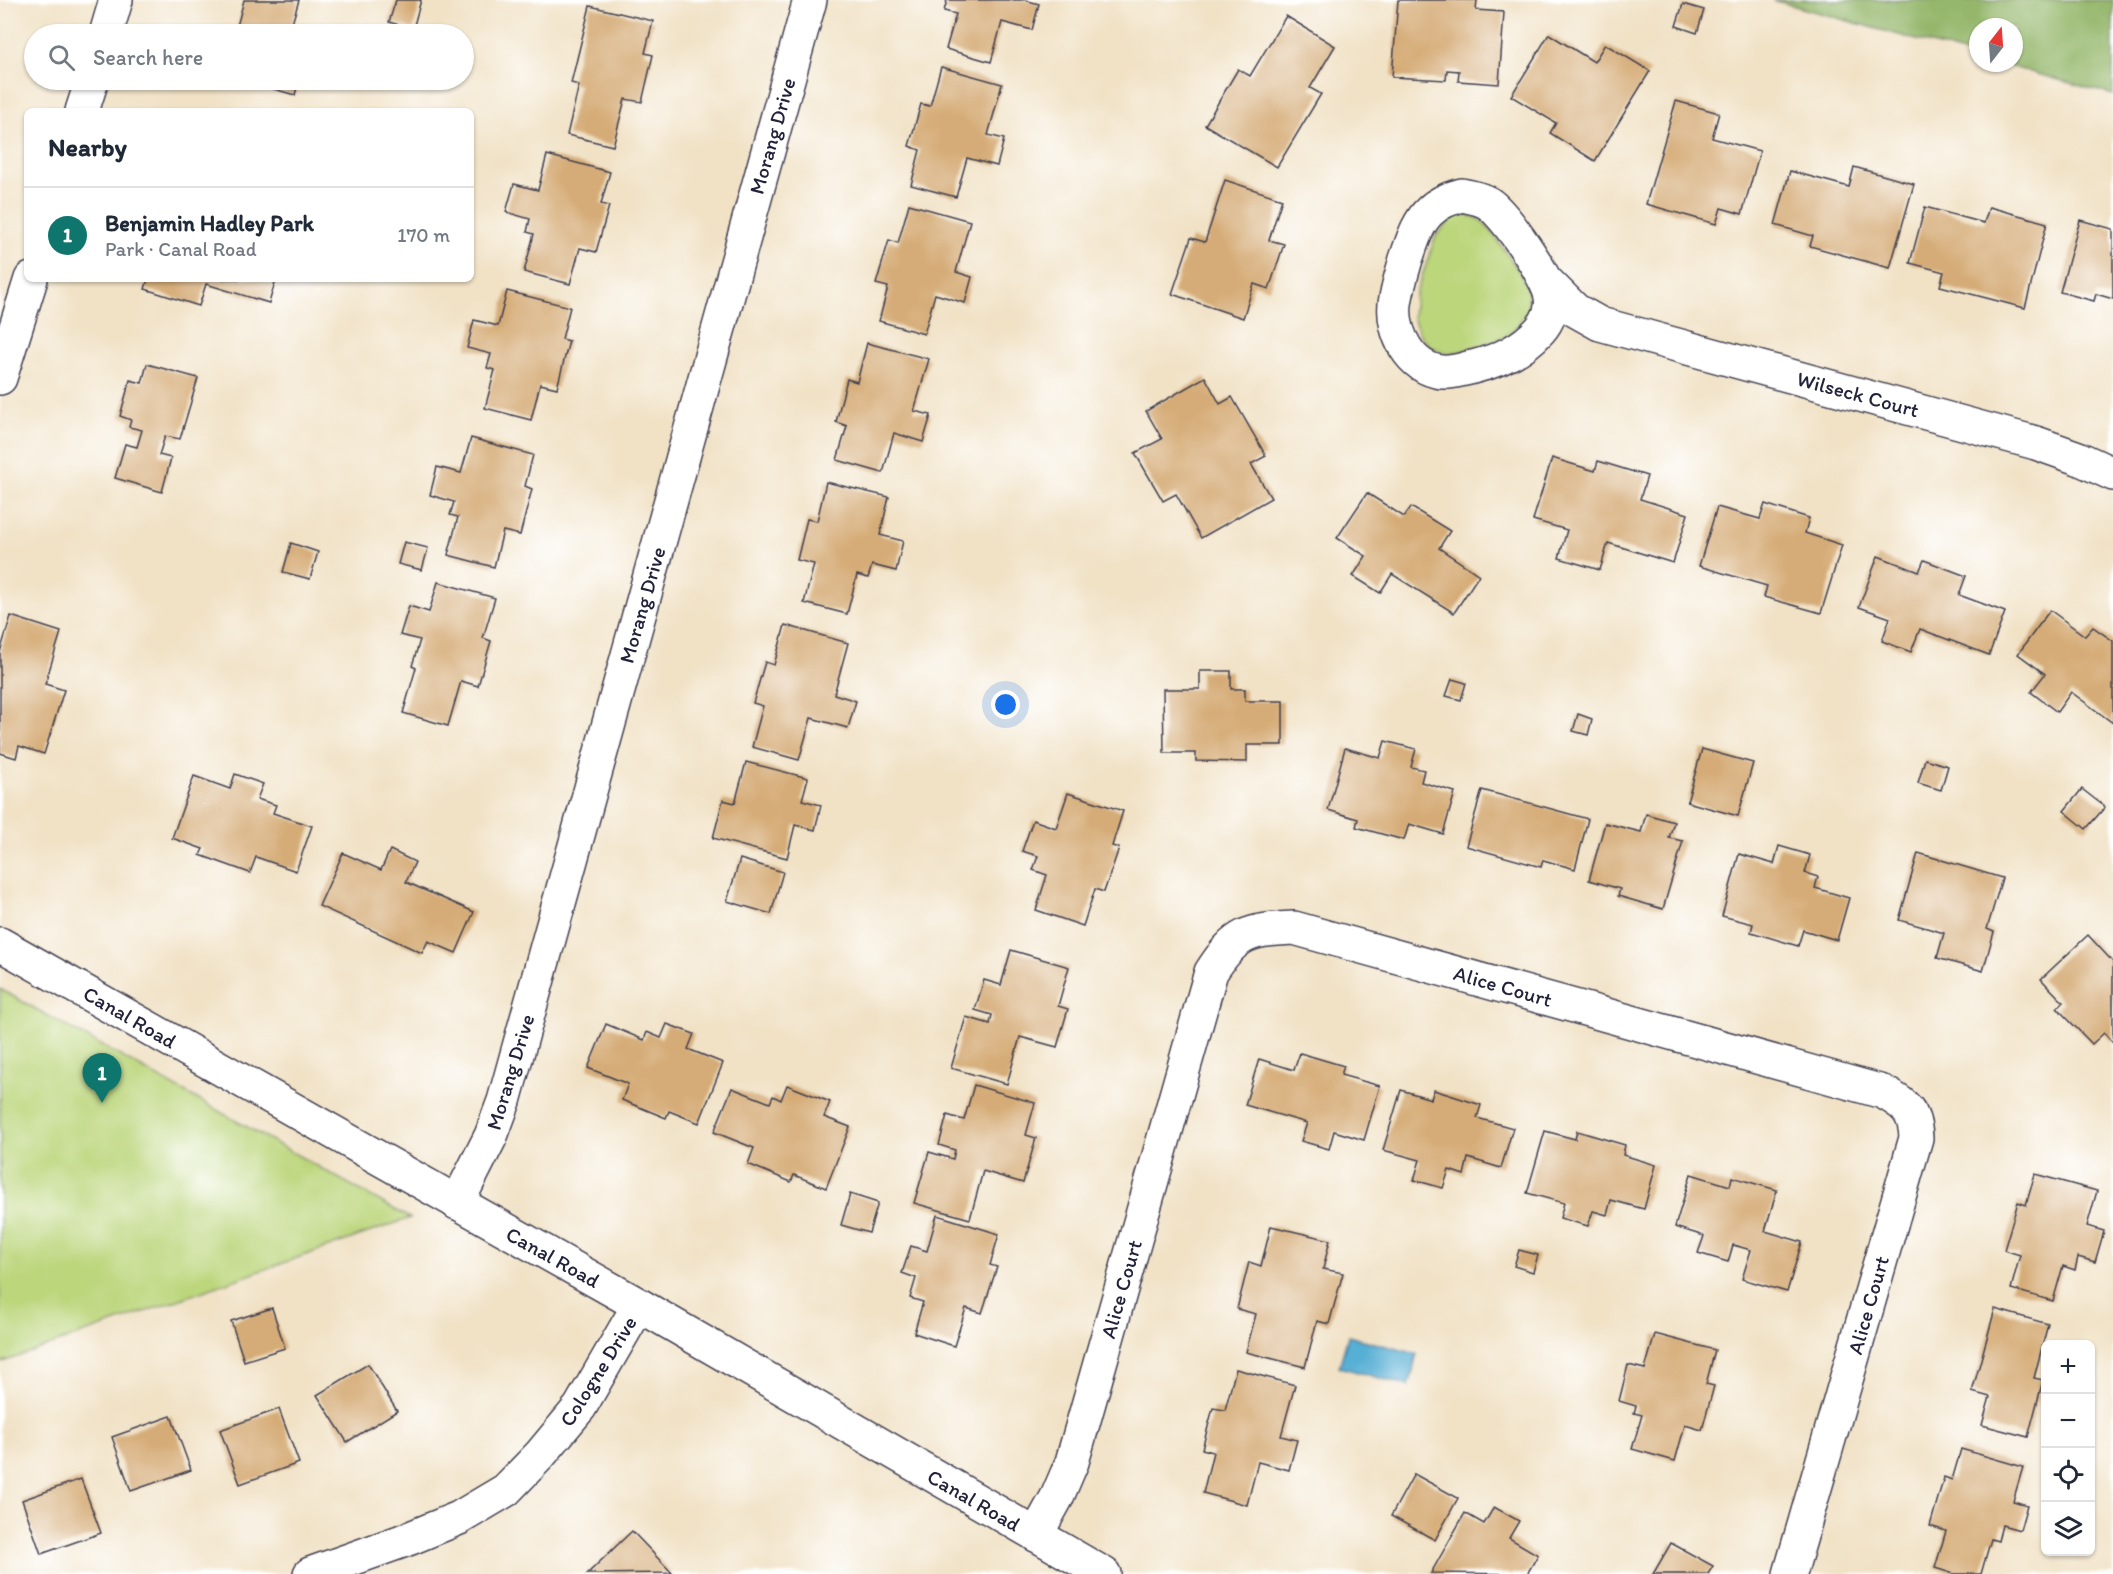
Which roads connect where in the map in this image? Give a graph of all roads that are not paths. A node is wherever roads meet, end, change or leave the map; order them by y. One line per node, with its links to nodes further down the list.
1 (116, 0): 3 (street)
2 (810, 0): 13 (street, Morang Drive)
3 (109, 24)
4 (89, 90): 5 (street)
5 (83, 108)
6 (1546, 281): 8 (street, Wilseck Court); 9 (street, Wilseck Court); 9 (street, Wilseck Court)
7 (30, 282): 10 (street)
8 (1600, 324): 9 (street, Wilseck Court); 11 (street, Wilseck Court)
9 (1530, 340)
10 (0, 378)
11 (2113, 474)
12 (0, 944): 13 (street, Canal Road)
13 (457, 1203): 14 (street, Canal Road)
14 (639, 1305): 15 (street, Canal Road); 16 (street, Cologne Drive)
15 (1036, 1535): 17 (street, Canal Road); 18 (street, Alice Court)
16 (310, 1574)
17 (1104, 1574)
18 (1790, 1574)

